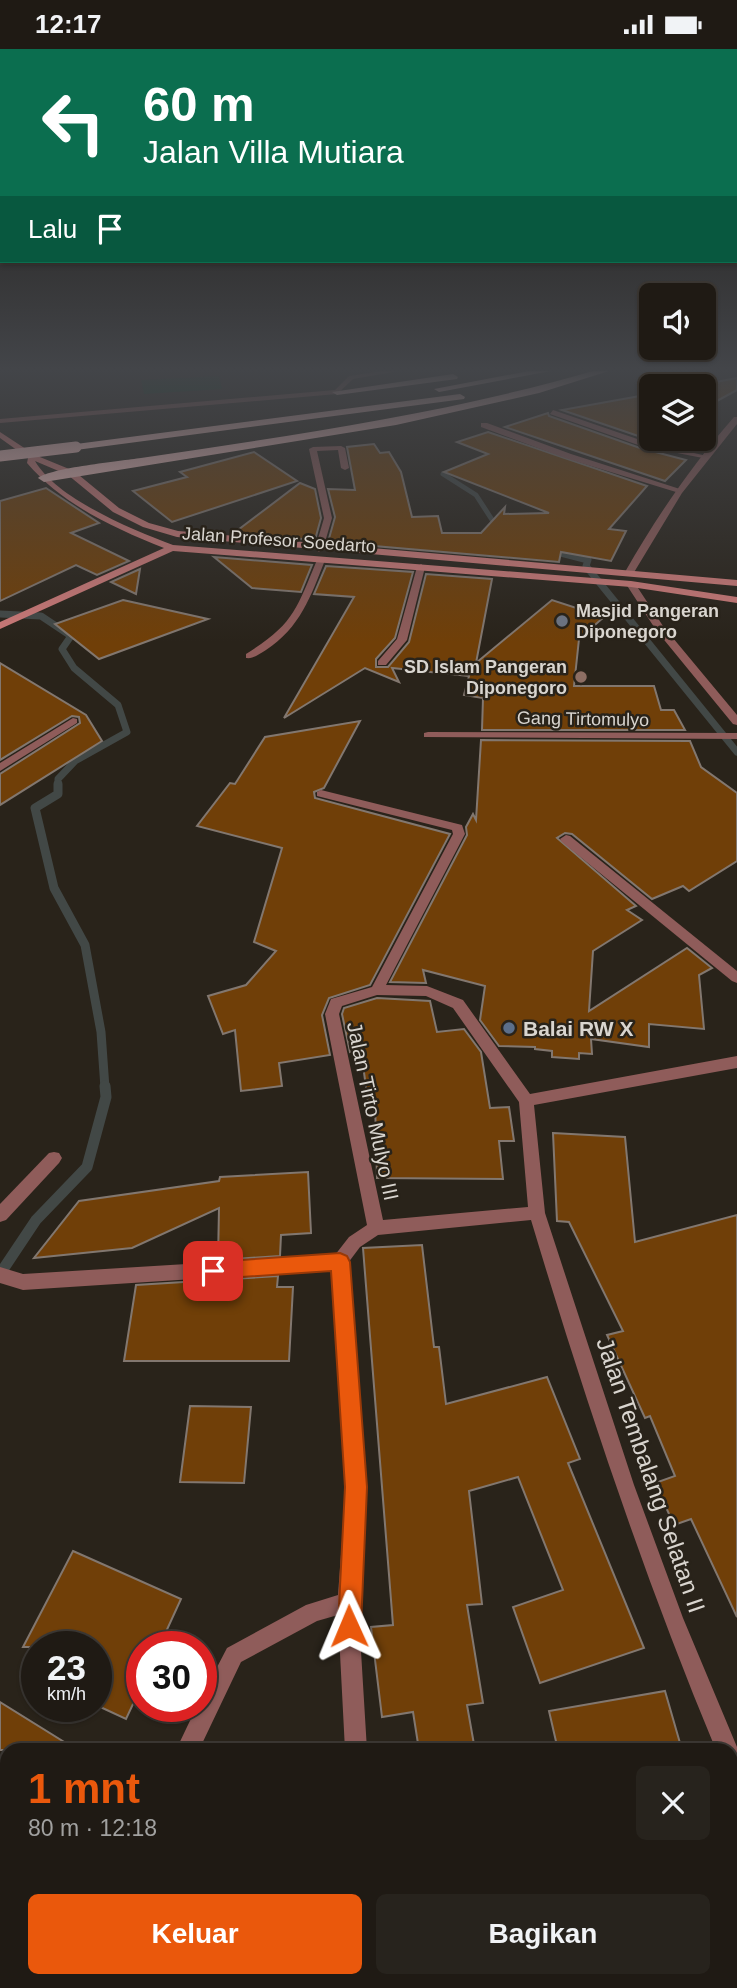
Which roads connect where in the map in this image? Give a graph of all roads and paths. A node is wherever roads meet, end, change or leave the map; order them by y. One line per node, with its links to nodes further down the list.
1 (31, 461): 10 (main road, Jalan Profesor Soedarto)
2 (43, 461): 9 (main road, Jalan Profesor Soedarto)
3 (144, 461): 9 (highway)
4 (316, 461): 13 (street)
5 (344, 461): 8 (street)
6 (586, 461): 11 (street)
7 (699, 461): 11 (street)
8 (345, 468)
9 (71, 473): 10 (highway); 13 (main road, Jalan Profesor Soedarto)
10 (44, 478): 12 (main road, Jalan Profesor Soedarto)
11 (680, 490): 15 (street)
12 (172, 548): 13 (main road, Jalan Profesor Soedarto); 19 (main road)
13 (320, 554): 14 (main road, Jalan Profesor Soedarto); 15 (main road, Jalan Profesor Soedarto); 20 (street)
14 (421, 566): 17 (main road, Jalan Profesor Soedarto); 21 (street)
15 (630, 572): 16 (main road, Jalan Profesor Soedarto)
16 (737, 583)
17 (631, 584): 18 (main road, Jalan Profesor Soedarto); 23 (street)
18 (737, 600)
19 (0, 626)
20 (250, 656)
21 (383, 663)
22 (73, 721): 26 (street)
23 (737, 722)
24 (428, 735): 25 (street, Gang Tirtomulyo)
25 (737, 736)
26 (0, 768)
27 (321, 794): 30 (street)
28 (566, 839): 29 (street)
29 (737, 978)
30 (377, 991): 32 (street); 36 (street, Jalan Tirto Mulyo III)
31 (737, 1062): 32 (street)
32 (526, 1101): 34 (street, Jalan Tembalang Selatan II)
33 (54, 1158): 35 (street)
34 (537, 1213): 36 (street); 42 (street, Jalan Tembalang Selatan II)
35 (0, 1215)
36 (376, 1228): 37 (street)
37 (340, 1262): 38 (street); 39 (street)
38 (0, 1275)
39 (348, 1602): 40 (street); 41 (street)
40 (190, 1743)
41 (356, 1743)
42 (724, 1743)

